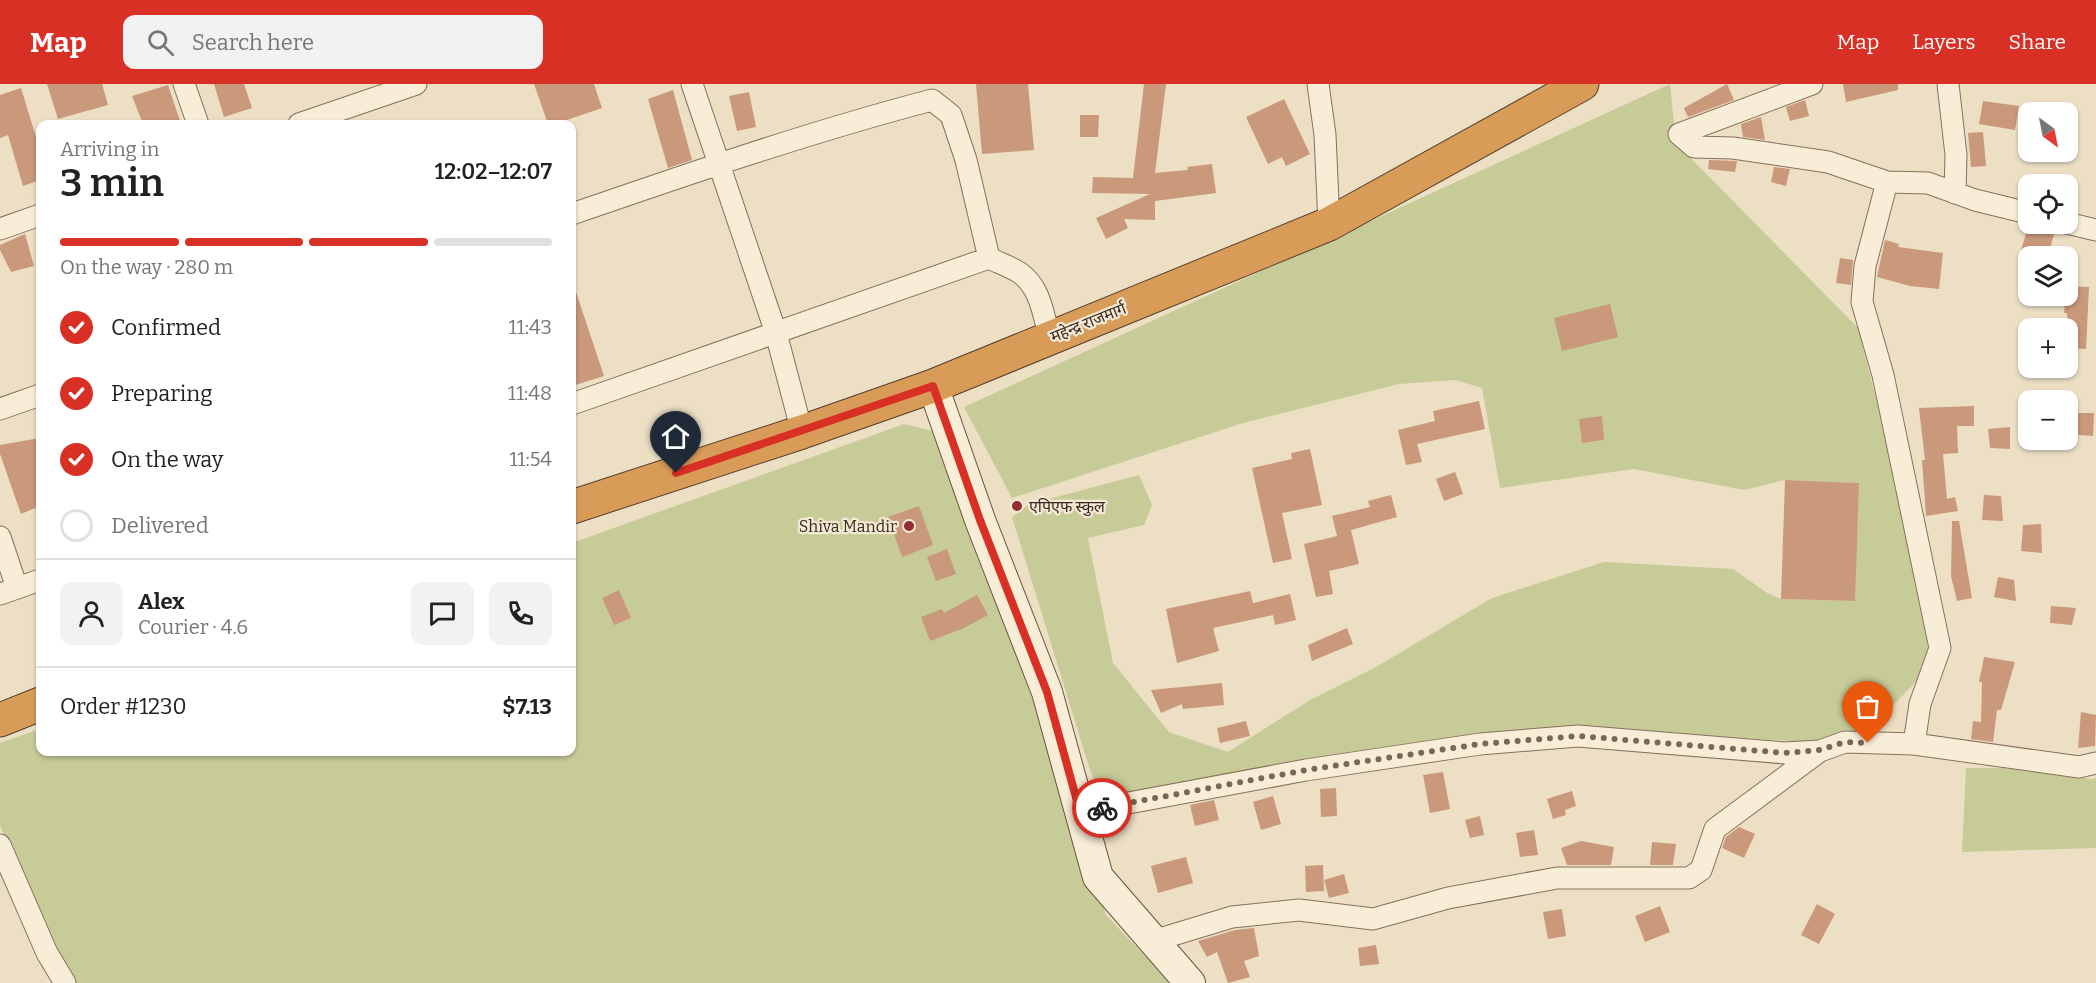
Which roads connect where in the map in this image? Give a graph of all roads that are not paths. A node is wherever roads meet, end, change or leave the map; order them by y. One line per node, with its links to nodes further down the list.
1 (184, 84): 9 (street)
2 (417, 84): 10 (street)
3 (692, 84): 11 (street)
4 (1318, 84): 17 (street)
5 (1582, 84): 17 (highway, महेन्द्र राजमार्ग)
6 (1812, 84): 12 (street)
7 (1948, 84): 13 (street)
8 (933, 92): 11 (street); 21 (street)
9 (197, 120)
10 (311, 120)
11 (718, 164): 15 (street); 22 (street)
12 (1887, 182): 13 (street); 35 (street)
13 (1955, 193): 14 (street)
14 (2018, 210)
15 (576, 213)
16 (36, 216): 19 (street)
17 (1329, 224): 23 (highway, महेन्द्र राजमार्ग)
18 (2078, 226): 20 (street)
19 (0, 229)
20 (2096, 230)
21 (989, 258): 22 (street); 23 (street)
22 (776, 333): 26 (street); 28 (street)
23 (1050, 338): 24 (highway, महेन्द्र राजमार्ग)
24 (933, 386): 28 (highway, महेन्द्र राजमार्ग); 38 (street)
25 (36, 396): 27 (street)
26 (576, 403)
27 (0, 409)
28 (802, 432): 29 (highway, महेन्द्र राजमार्ग)
29 (576, 506)
30 (0, 537): 32 (street)
31 (36, 581): 32 (street)
32 (8, 591)
33 (36, 706): 34 (highway)
34 (0, 720)
35 (1914, 744): 36 (street); 37 (street)
36 (1820, 750): 38 (street); 40 (street)
37 (2096, 763)
38 (1080, 812): 40 (street)
39 (0, 845): 41 (street)
40 (1153, 940): 42 (street)
41 (65, 983)
42 (1190, 983)

